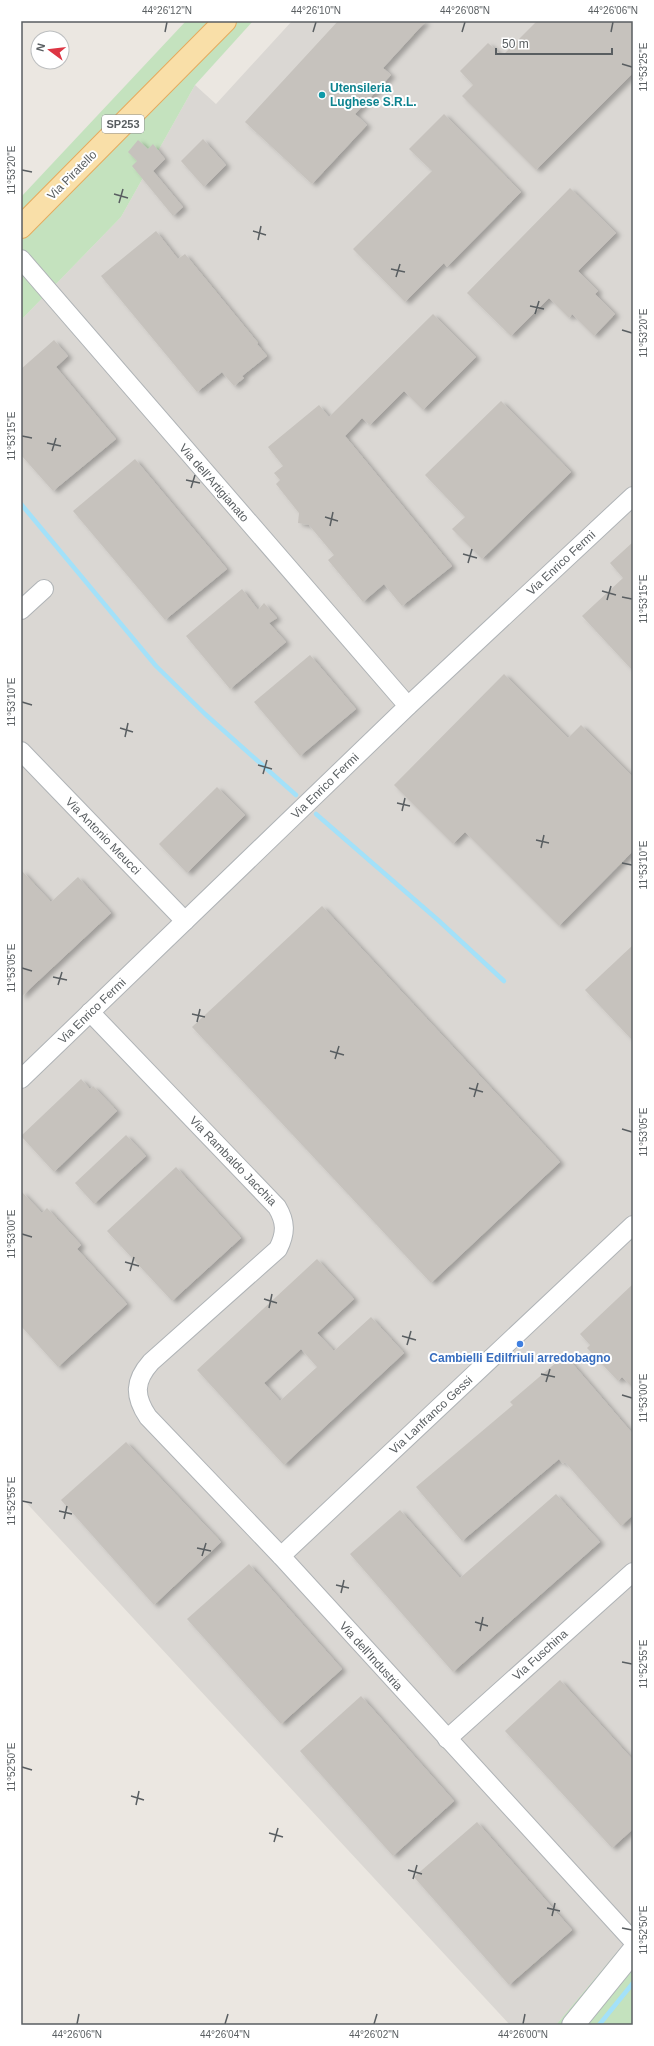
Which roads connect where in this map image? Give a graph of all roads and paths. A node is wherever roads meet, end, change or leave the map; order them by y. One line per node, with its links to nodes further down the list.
1 (225, 21): 2 (main road, Via Piratello / SP253)
2 (21, 227)
3 (21, 259): 7 (street, Via dell'Artigianato)
4 (633, 496): 7 (street, Via Enrico Fermi)
5 (44, 589): 6 (street)
6 (21, 610)
7 (408, 706): 9 (street, Via Enrico Fermi)
8 (21, 751): 9 (street, Via Antonio Meucci)
9 (185, 921): 10 (street, Via Enrico Fermi)
10 (90, 1012): 11 (street, Via Enrico Fermi); 13 (street, Via Rambaldo Jacchia)
11 (21, 1079)
12 (633, 1225): 14 (street, Via Lanfranco Gessi)
13 (150, 1362): 14 (street, Via dell'Industria)
14 (280, 1556): 16 (street, Via dell'Industria)
15 (633, 1572): 16 (street, Via Fuschina)
16 (447, 1739): 17 (street, Via dell'Industria)
17 (633, 1942)
18 (633, 1951): 19 (street)
19 (573, 2025)

